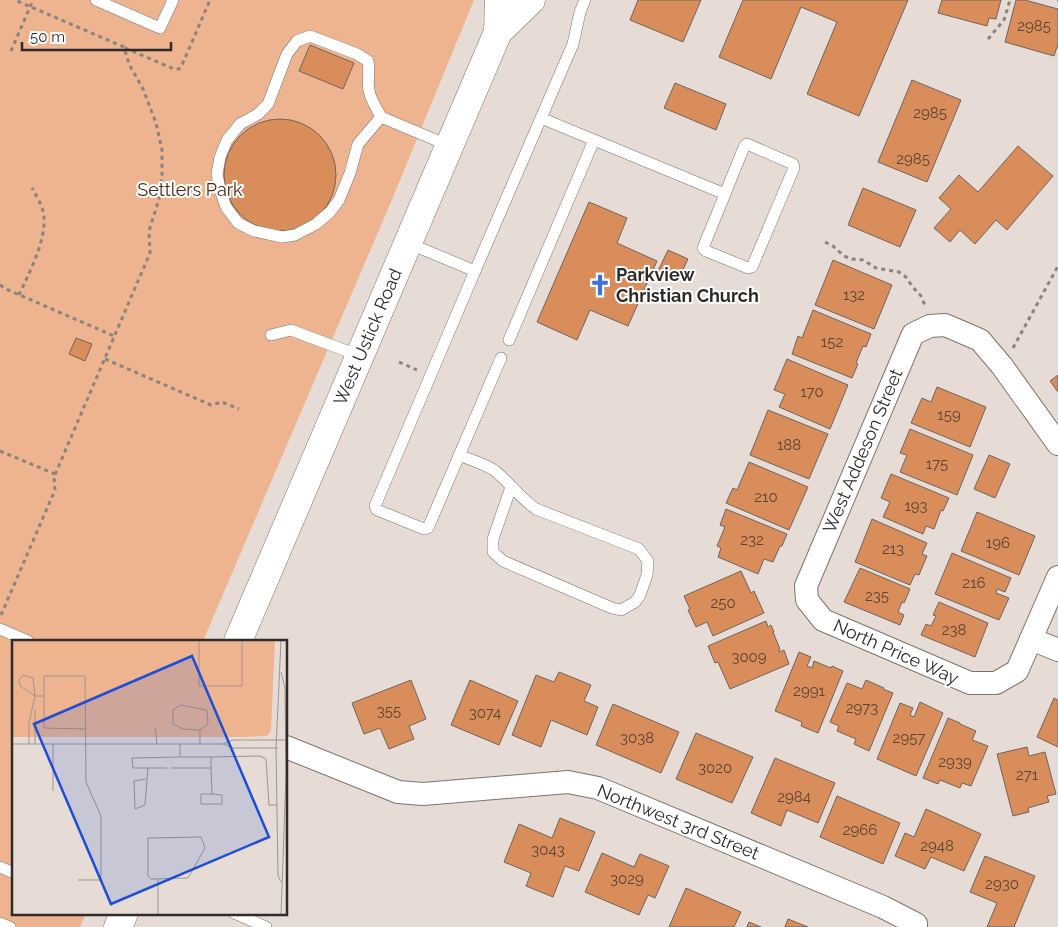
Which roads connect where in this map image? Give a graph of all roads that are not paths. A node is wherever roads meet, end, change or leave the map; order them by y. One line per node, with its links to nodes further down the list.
1 (96, 0): 2 (lane)
2 (173, 0)
3 (499, 0): 6 (main road, West Ustick Road)
4 (531, 0): 6 (main road, West Ustick Road)
5 (585, 0): 8 (lane)
6 (498, 32): 10 (main road, West Ustick Road)
7 (381, 117): 7 (lane); 10 (lane)
8 (541, 118): 9 (lane); 13 (lane)
9 (594, 140): 11 (lane); 15 (lane)
10 (450, 146): 12 (main road, West Ustick Road)
11 (725, 194): 11 (lane)
12 (408, 243): 13 (lane); 16 (main road, West Ustick Road)
13 (475, 271): 19 (lane)
14 (271, 335): 16 (lane)
15 (508, 340)
16 (360, 356): 26 (main road, West Ustick Road)
17 (501, 358): 19 (lane)
18 (1058, 444): 22 (street, West Addeson Street)
19 (459, 455): 20 (lane)
20 (511, 487): 20 (lane)
21 (1058, 577): 24 (street)
22 (807, 600): 24 (street, North Price Way)
23 (0, 629): 25 (lane)
24 (1031, 639): 27 (street)
25 (26, 640)
26 (238, 640)
27 (1058, 650)
28 (288, 748): 34 (street, Northwest 3rd Street)
29 (0, 867): 30 (lane)
30 (12, 872)
31 (124, 914): 36 (main road)
32 (236, 914): 37 (lane)
33 (0, 923): 35 (lane)
34 (916, 926)
35 (10, 927)
36 (118, 927)
37 (266, 927)

